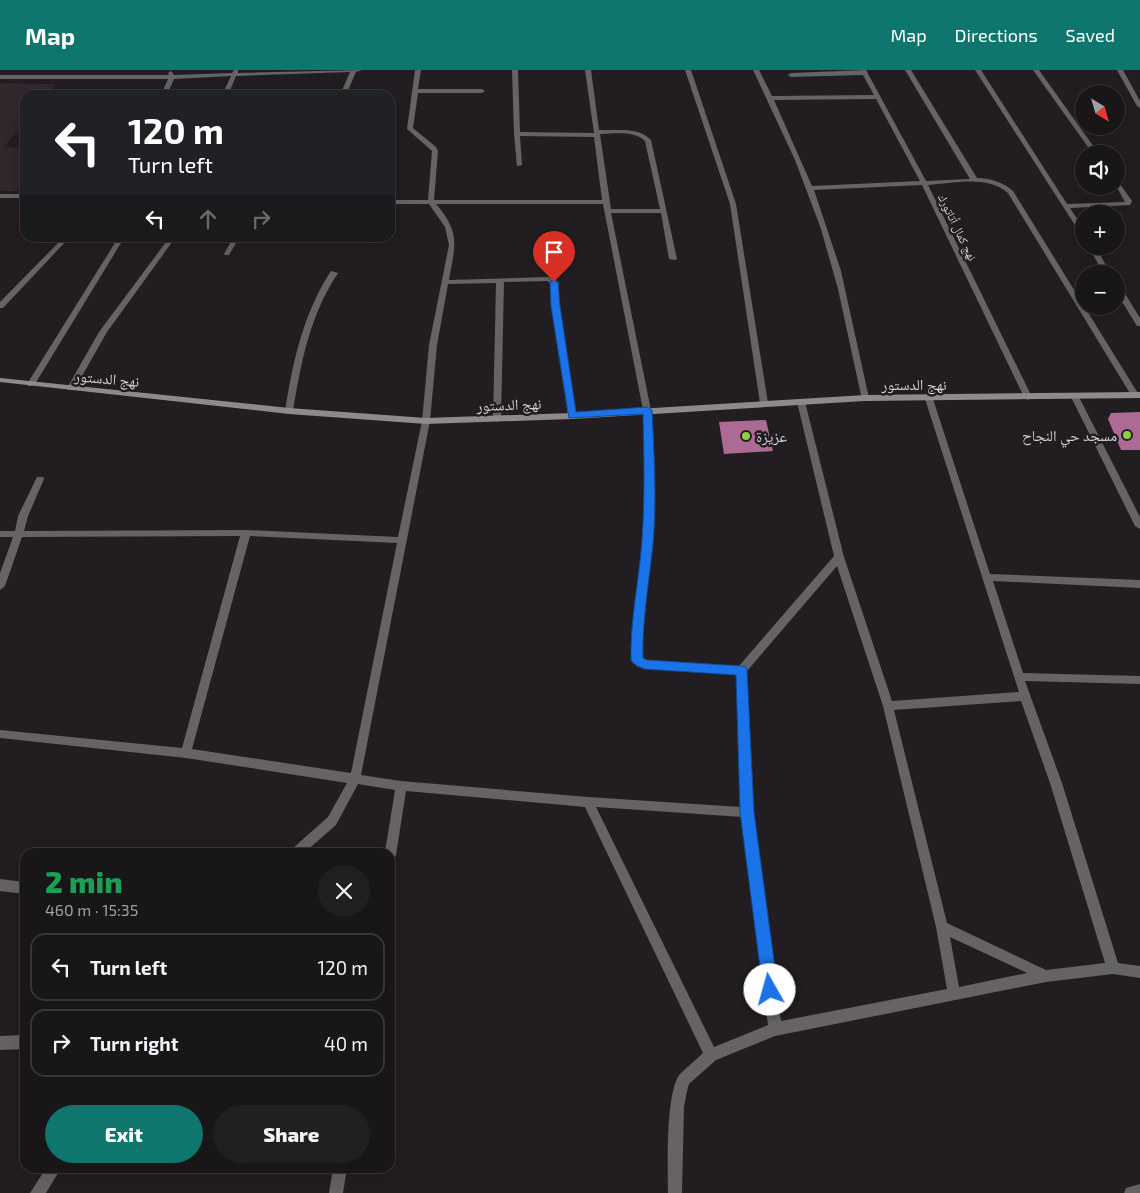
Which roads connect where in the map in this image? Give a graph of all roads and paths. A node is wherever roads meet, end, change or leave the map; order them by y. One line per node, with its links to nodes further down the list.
1 (19, 70): 20 (street)
2 (91, 70): 21 (street)
3 (354, 70): 4 (street); 14 (street); 24 (street)
4 (359, 70)
5 (418, 70): 25 (street)
6 (515, 70): 30 (street)
7 (588, 70): 31 (street)
8 (688, 70): 67 (street)
9 (756, 70): 28 (street)
10 (908, 70): 34 (street)
11 (978, 70): 42 (street)
12 (1036, 70): 32 (street)
13 (1120, 70): 29 (street)
14 (303, 71): 15 (street)
15 (236, 72): 17 (street); 23 (street)
16 (863, 72): 18 (street); 27 (street, نهج كمال أتاتورك)
17 (172, 73): 21 (street); 22 (street)
18 (790, 75)
19 (0, 77): 20 (street)
20 (12, 77): 21 (street)
21 (86, 77)
22 (166, 90)
23 (227, 90)
24 (345, 90)
25 (416, 91): 26 (street); 41 (street)
26 (482, 91)
27 (878, 97): 28 (street); 35 (street, نهج كمال أتاتورك)
28 (770, 98): 36 (street)
29 (1140, 106)
30 (517, 134): 31 (street); 33 (street)
31 (598, 134): 43 (street); 44 (street)
32 (1090, 145)
33 (519, 165)
34 (975, 181): 35 (street); 61 (street)
35 (925, 184): 36 (street); 62 (street, نهج كمال أتاتورك)
36 (810, 188): 64 (street)
37 (1125, 195): 42 (street)
38 (0, 196): 39 (street)
39 (20, 196)
40 (395, 202): 41 (street)
41 (431, 202): 43 (street); 54 (street)
42 (1065, 206): 45 (street)
43 (607, 207): 44 (street); 68 (street)
44 (664, 211): 51 (street)
45 (1075, 221)
46 (62, 242): 56 (street)
47 (119, 242): 59 (street)
48 (169, 242): 60 (street)
49 (234, 242): 50 (street)
50 (227, 254)
51 (673, 259)
52 (334, 273): 69 (street)
53 (500, 281): 54 (street); 70 (street); 71 (street)
54 (445, 282): 72 (street)
55 (1125, 300): 57 (street)
56 (0, 306)
57 (1140, 324)
58 (0, 380): 59 (street, نهج الدستور)
59 (31, 384): 60 (street, نهج الدستور)
60 (71, 388): 69 (street, نهج الدستور)
61 (1138, 395): 63 (street, نهج الدستور)
62 (1028, 397): 63 (street, نهج الدستور); 65 (street, نهج الدستور)
63 (1075, 397): 74 (street)
64 (865, 398): 65 (street, نهج الدستور); 66 (street, نهج الدستور)
65 (929, 399): 80 (street)
66 (801, 402): 67 (street, نهج الدستور); 79 (street)
67 (764, 403): 68 (street, نهج الدستور)
68 (647, 410): 70 (street, نهج الدستور); 83 (street)
69 (289, 411): 72 (street, نهج الدستور)
70 (572, 416): 71 (street, نهج الدستور)
71 (498, 418): 72 (street, نهج الدستور)
72 (426, 421): 78 (street)
73 (40, 479): 77 (street)
74 (1140, 526)
75 (246, 533): 77 (street); 78 (street); 89 (street)
76 (0, 534): 77 (street)
77 (19, 534): 82 (street)
78 (403, 540): 90 (street)
79 (839, 557): 83 (street); 87 (street)
80 (987, 577): 81 (street); 84 (street)
81 (1140, 584)
82 (0, 586)
83 (742, 670): 93 (street)
84 (1020, 676): 85 (street); 86 (street)
85 (1140, 680)
86 (1025, 696): 87 (street); 99 (street)
87 (888, 706): 98 (street)
88 (0, 734): 89 (street)
89 (186, 753): 90 (street)
90 (355, 779): 91 (street); 94 (street)
91 (401, 786): 92 (street); 95 (street)
92 (588, 802): 93 (street); 106 (street)
93 (747, 812): 103 (street)
94 (302, 848)
95 (391, 848)
96 (0, 885): 97 (street)
97 (20, 887)
98 (942, 927): 101 (street); 102 (street)
99 (1113, 968): 100 (street); 101 (street)
100 (1140, 972)
101 (1046, 976): 102 (street)
102 (954, 994): 103 (street)
103 (776, 1029): 106 (street)
104 (20, 1042): 105 (street)
105 (0, 1043)
106 (710, 1055): 112 (street)
107 (51, 1173): 110 (street)
108 (339, 1173): 111 (street)
109 (1140, 1191): 113 (street)
110 (37, 1193)
111 (336, 1193)
112 (675, 1193)
113 (1131, 1193)

